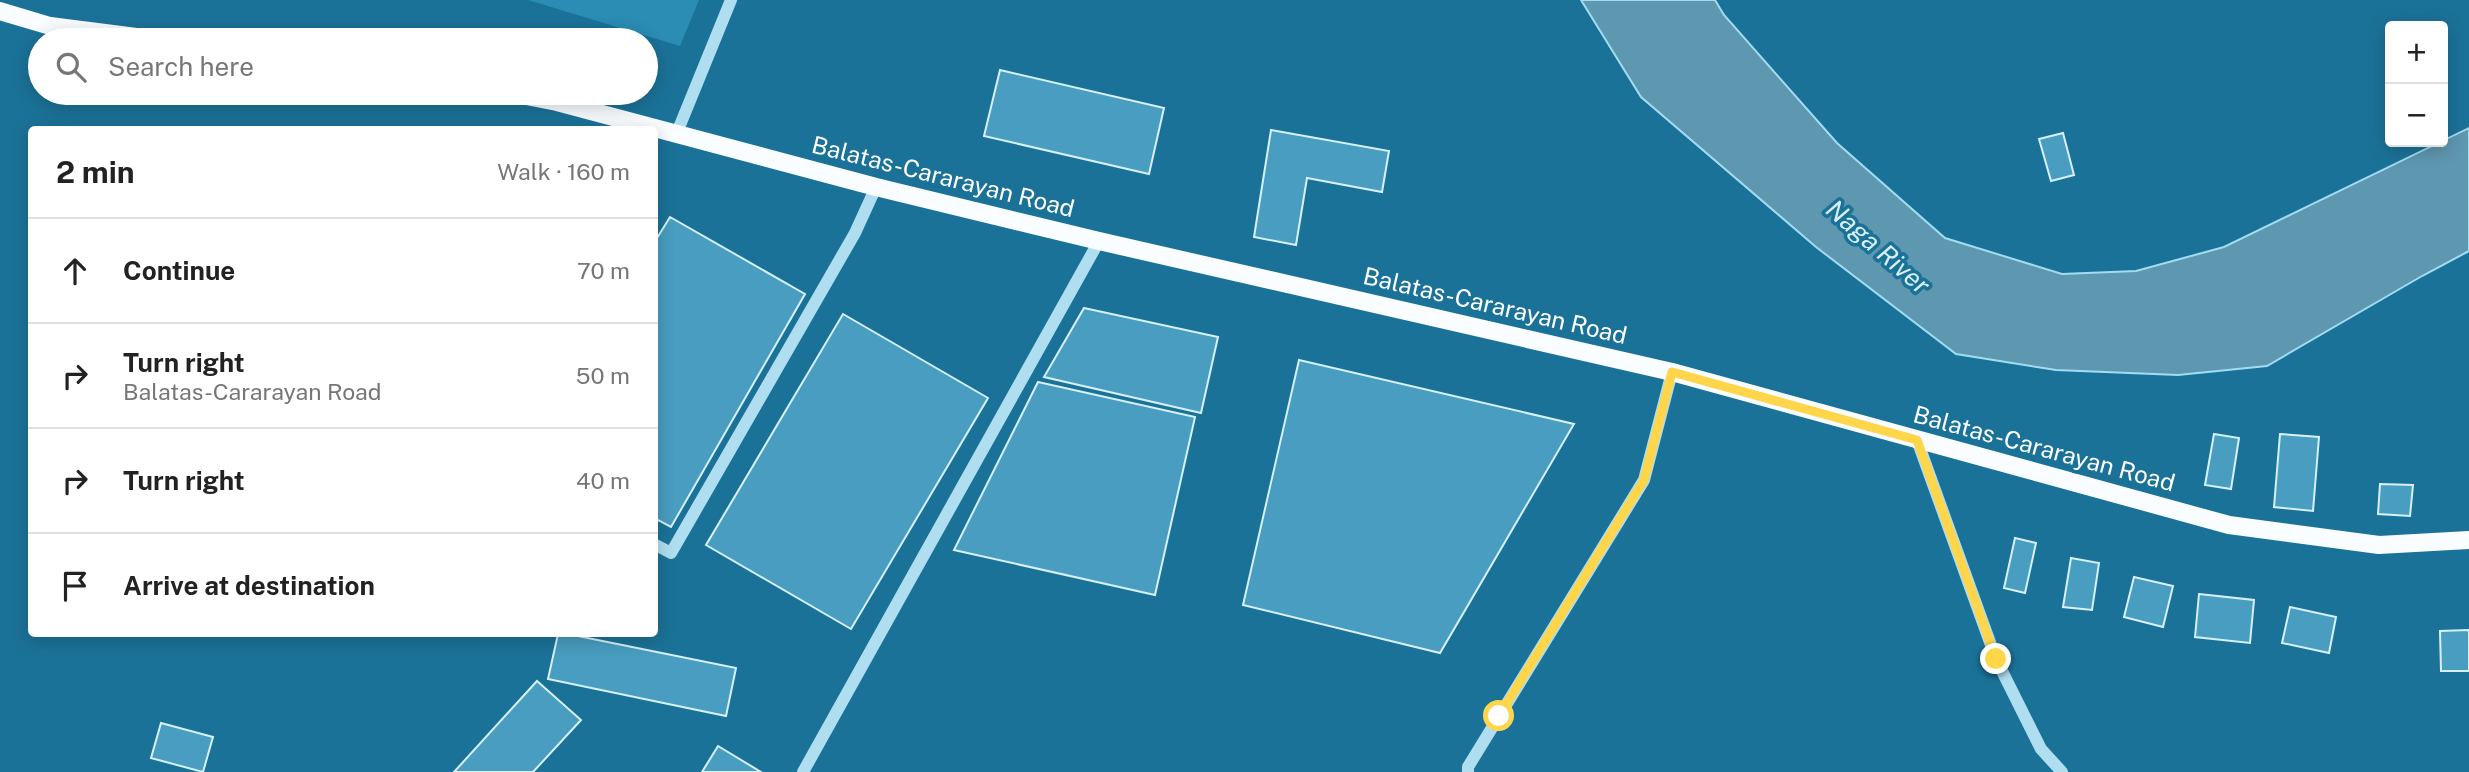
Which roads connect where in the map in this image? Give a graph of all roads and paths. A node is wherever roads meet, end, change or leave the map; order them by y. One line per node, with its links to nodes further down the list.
1 (731, 0): 7 (street)
2 (0, 10): 3 (main road)
3 (66, 28)
4 (568, 105): 5 (main road, Balatas-Cararayan Road)
5 (644, 126)
6 (658, 130): 7 (main road, Balatas-Cararayan Road)
7 (677, 135): 8 (main road, Balatas-Cararayan Road)
8 (876, 187): 9 (main road, Balatas-Cararayan Road); 13 (street)
9 (1099, 241): 10 (main road, Balatas-Cararayan Road); 14 (street)
10 (1672, 372): 11 (main road, Balatas-Cararayan Road); 15 (street)
11 (1917, 440): 12 (main road, Balatas-Cararayan Road); 16 (street)
12 (2469, 540)
13 (658, 546)
14 (803, 772)
15 (1468, 772)
16 (2062, 772)

